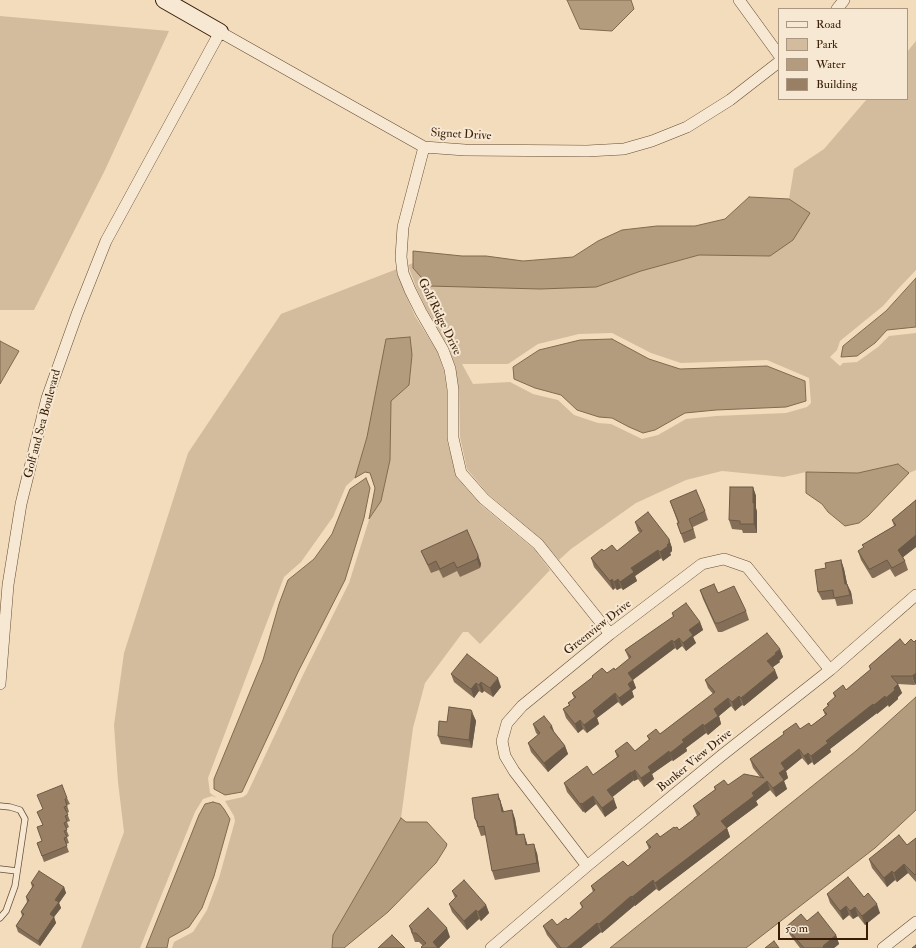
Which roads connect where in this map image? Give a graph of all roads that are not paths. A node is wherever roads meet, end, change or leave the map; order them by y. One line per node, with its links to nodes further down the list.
1 (164, 0): 5 (street)
2 (739, 0): 6 (street)
3 (844, 0): 4 (street)
4 (837, 8)
5 (220, 32): 8 (street, Signet Drive); 12 (street, Golf and Sea Boulevard)
6 (778, 54)
7 (778, 63): 8 (street, Signet Drive)
8 (424, 147): 10 (street, Golf Ridge Drive)
9 (916, 595): 11 (street, Bunker View Drive)
10 (610, 634): 11 (street, Greenview Drive); 14 (street, Greenview Drive)
11 (830, 670): 14 (street, Bunker View Drive)
12 (0, 684)
13 (0, 806): 16 (lane)
14 (587, 866): 19 (street, Bunker View Drive)
15 (0, 869): 16 (lane)
16 (17, 871): 17 (lane)
17 (0, 918)
18 (916, 922): 20 (street)
19 (491, 948)
20 (884, 948)

